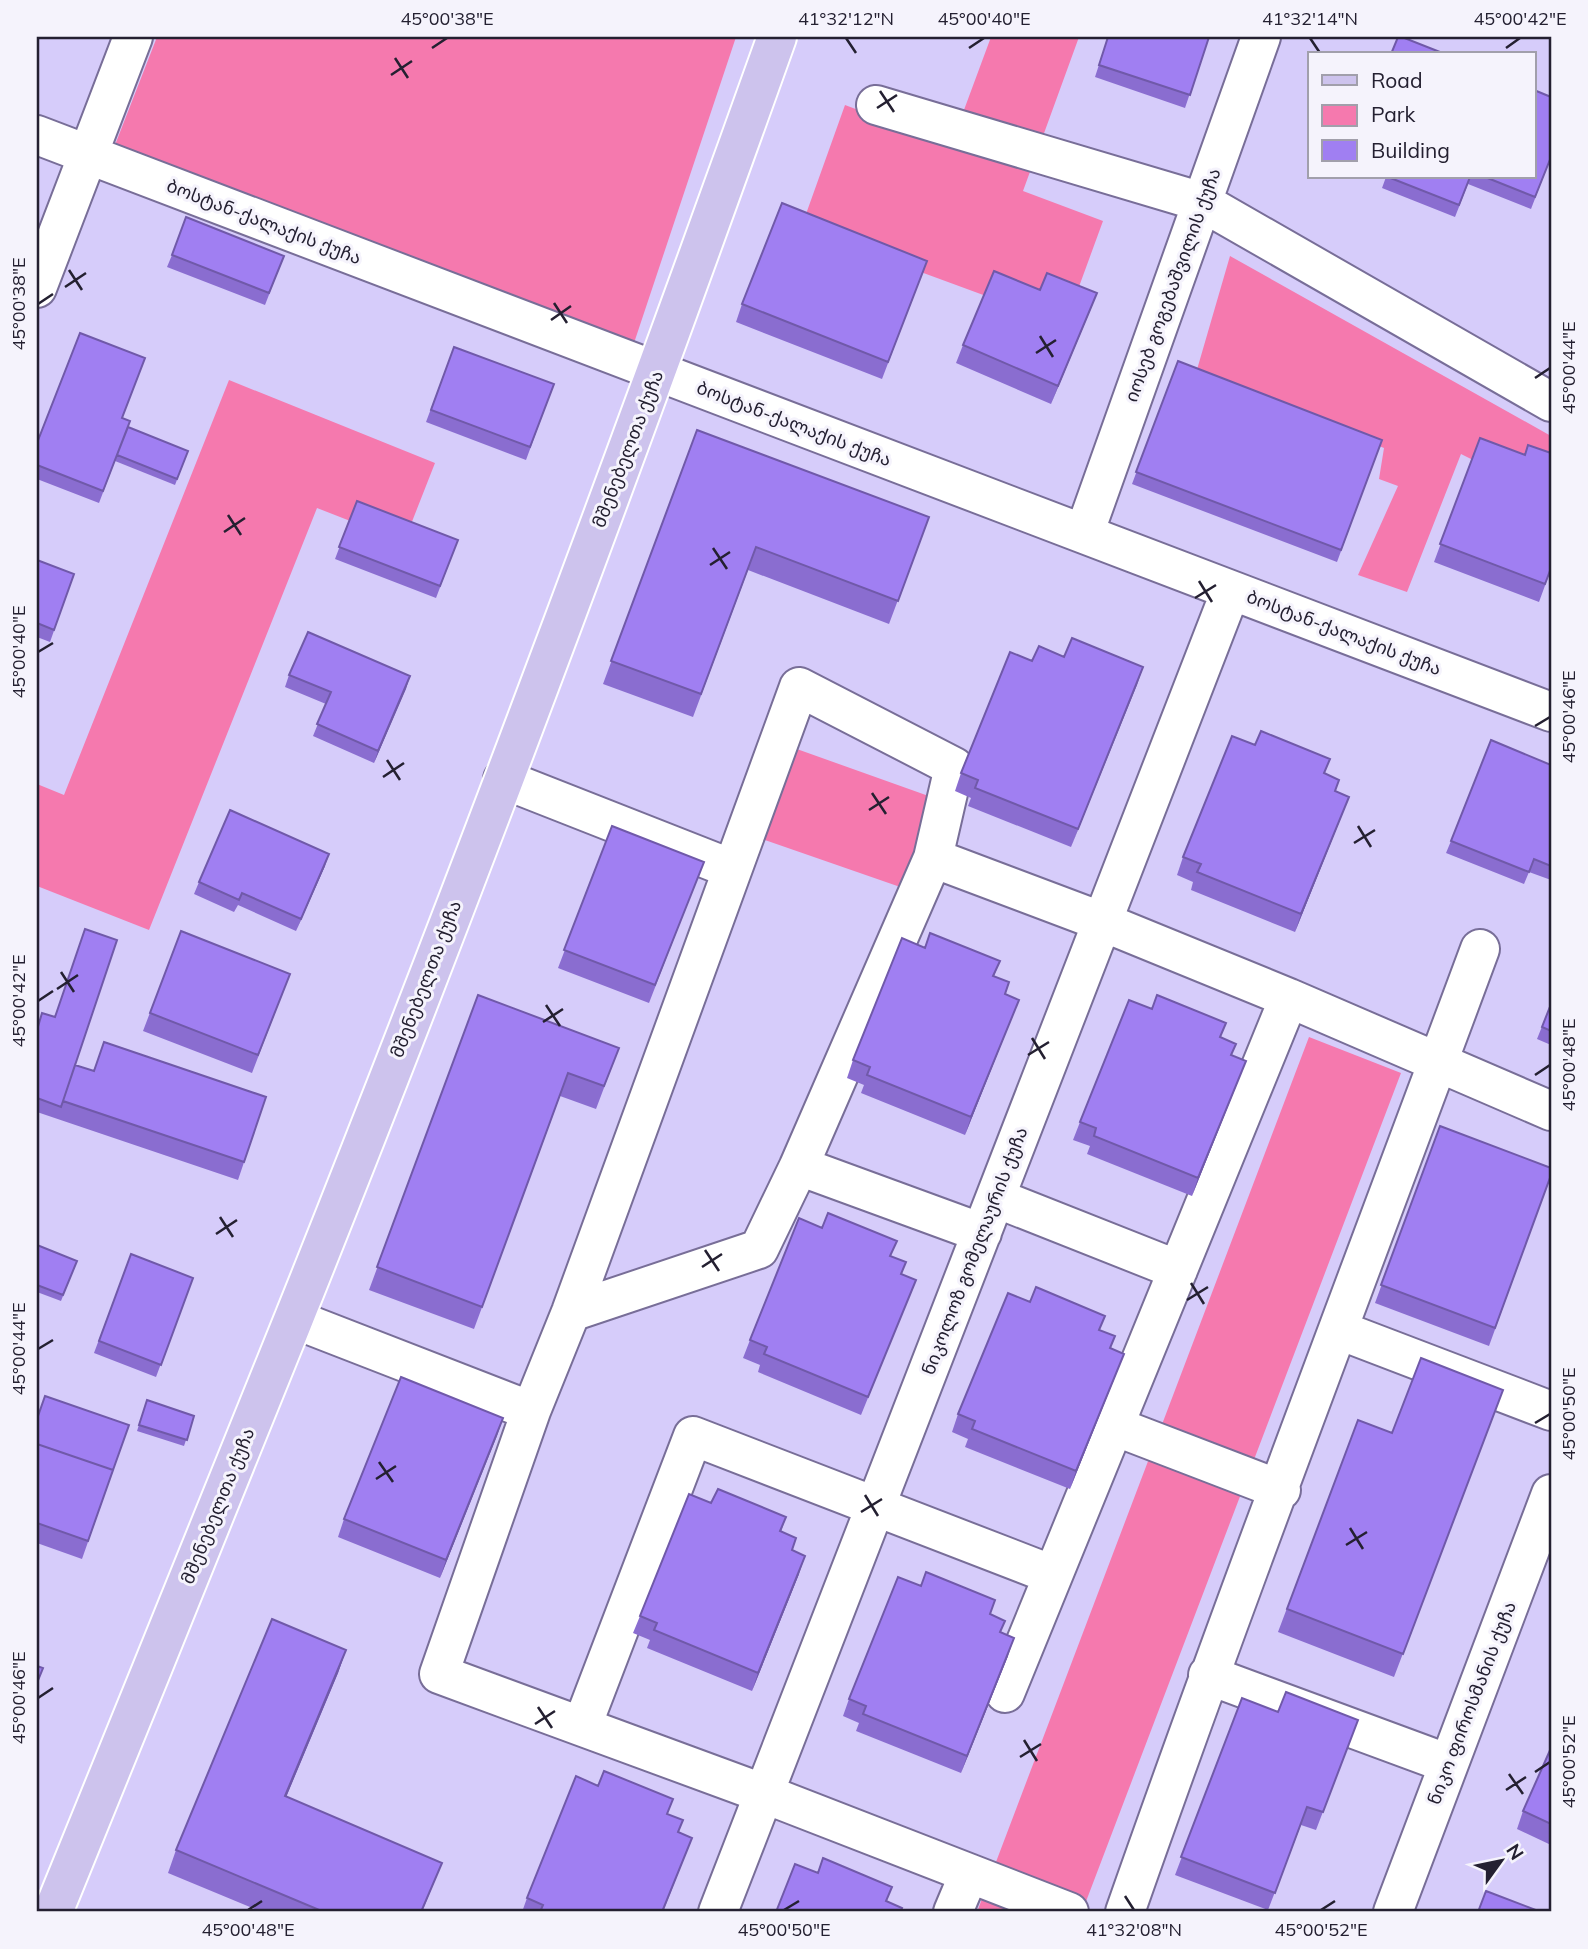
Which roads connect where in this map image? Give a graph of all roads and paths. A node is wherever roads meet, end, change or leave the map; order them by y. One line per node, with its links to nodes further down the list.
1 (133, 37): 6 (street)
2 (777, 37): 9 (main road, მშენებელთა ქუჩა)
3 (1261, 37): 7 (street, იოსებ გოგებაშვილის ქუჩა)
4 (876, 105): 7 (street)
5 (37, 135): 6 (street, ბოსტან-ქალაქის ქუჩა)
6 (88, 155): 8 (street); 9 (street, ბოსტან-ქალაქის ქუჩა)
7 (1202, 202): 10 (street); 11 (street, იოსებ გოგებაშვილის ქუჩა)
8 (37, 288)
9 (657, 372): 11 (street, ბოსტან-ქალაქის ქუჩა); 14 (main road, მშენებელთა ქუჩა)
10 (1551, 402)
11 (1084, 534): 12 (street, ბოსტან-ქალაქის ქუჩა)
12 (1231, 590): 13 (street, ბოსტან-ქალაქის ქუჩა); 17 (street, ნიკოლოზ გომელაურის ქუჩა)
13 (1551, 712)
14 (503, 779): 16 (street); 27 (main road, მშენებელთა ქუჩა)
15 (933, 858): 16 (street); 17 (street); 22 (street)
16 (732, 869): 26 (street)
17 (1103, 922): 19 (street); 23 (street, ნიკოლოზ გომელაურის ქუჩა)
18 (1480, 949): 20 (street)
19 (1289, 998): 20 (street); 25 (street)
20 (1437, 1063): 21 (street); 28 (street)
21 (1551, 1111)
22 (799, 1166): 24 (street); 26 (street)
23 (996, 1198): 24 (street, ნიკოლოზ გომელაურის ქუჩა); 25 (street)
24 (982, 1233): 34 (street, ნიკოლოზ გომელაურის ქუჩა)
25 (1178, 1270): 31 (street)
26 (571, 1312): 29 (street)
27 (294, 1319): 29 (street); 42 (main road, მშენებელთა ქუჩა)
28 (1339, 1330): 30 (street); 32 (street)
29 (531, 1411): 38 (street)
30 (1551, 1411)
31 (1114, 1426): 32 (street); 35 (street)
32 (1280, 1490): 36 (street)
33 (1551, 1494): 39 (street, ნიკო ფიროსმანის ქუჩა)
34 (877, 1507): 35 (street); 38 (street); 40 (street, ნიკოლოზ გომელაურის ქუჩა)
35 (1054, 1574): 37 (street)
36 (1208, 1675): 39 (street); 46 (street)
37 (1005, 1693)
38 (582, 1726): 40 (street)
39 (1449, 1764): 47 (street, ნიკო ფიროსმანის ქუჩა)
40 (765, 1794): 41 (street); 43 (street, ნიკოლოზ გომელაურის ქუჩა)
41 (969, 1874): 44 (street); 45 (street)
42 (53, 1912)
43 (718, 1912)
44 (953, 1912)
45 (1069, 1912)
46 (1125, 1912)
47 (1393, 1912)

